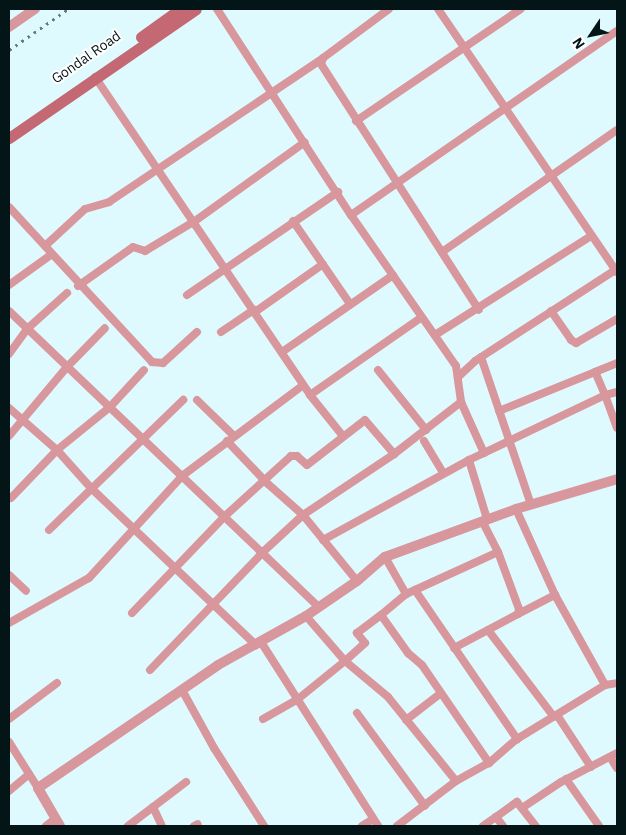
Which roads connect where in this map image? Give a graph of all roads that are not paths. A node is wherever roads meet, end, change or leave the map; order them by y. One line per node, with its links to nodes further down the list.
1 (35, 9): 8 (street)
2 (180, 9): 16 (main road, Gondal Road)
3 (196, 9): 12 (main road)
4 (217, 9): 13 (street)
5 (389, 9): 11 (street)
6 (438, 9): 10 (street)
7 (521, 9): 10 (street)
8 (9, 27)
9 (617, 31): 14 (street)
10 (464, 48): 14 (street); 15 (street)
11 (324, 58): 13 (street); 15 (street)
12 (96, 77): 18 (main road); 20 (street)
13 (271, 91): 19 (street); 20 (street)
14 (505, 108): 21 (street); 22 (street)
15 (356, 120): 22 (street)
16 (9, 129)
17 (617, 130): 21 (street)
18 (9, 138)
19 (305, 142): 23 (street); 27 (street)
20 (158, 169): 27 (street); 29 (street)
21 (550, 176): 28 (street); 30 (street)
22 (396, 182): 25 (street); 30 (street)
23 (338, 192): 25 (street); 26 (street)
24 (9, 207): 29 (street)
25 (352, 214): 35 (street)
26 (293, 220): 32 (street); 33 (street)
27 (195, 221): 33 (street); 37 (street)
28 (592, 236): 34 (street); 41 (street)
29 (45, 246): 31 (street)
30 (442, 252): 41 (street)
31 (52, 254): 36 (street); 37 (street)
32 (323, 264): 40 (street); 43 (street)
33 (226, 269): 39 (street); 43 (street)
34 (616, 271): 44 (street)
35 (393, 275): 40 (street); 45 (street)
36 (9, 285)
37 (80, 286): 49 (street)
38 (67, 293): 48 (street)
39 (187, 295)
40 (350, 304): 52 (street)
41 (479, 310): 51 (street)
42 (9, 311): 48 (street)
43 (254, 311): 50 (street); 52 (street)
44 (550, 312): 46 (street); 54 (street)
45 (422, 317): 51 (street); 63 (street)
46 (617, 319)
47 (105, 328): 56 (street)
48 (27, 329): 53 (street); 56 (street)
49 (197, 332)
50 (221, 332)
51 (435, 335): 60 (street)
52 (282, 352): 61 (street)
53 (9, 354)
54 (481, 357): 60 (street); 70 (street)
55 (617, 363): 59 (street)
56 (67, 367): 68 (street); 71 (street)
57 (144, 370): 68 (street)
58 (378, 370): 73 (street)
59 (596, 372): 64 (street); 70 (street)
60 (458, 377): 67 (street)
61 (303, 385): 63 (street); 76 (street)
62 (617, 392): 64 (street)
63 (310, 395): 75 (street)
64 (605, 395): 72 (street); 78 (street)
65 (183, 400): 77 (street)
66 (197, 400): 76 (street)
67 (461, 402): 73 (street); 81 (street)
68 (110, 406): 77 (street); 80 (street)
69 (9, 408): 71 (street)
70 (499, 411): 78 (street)
71 (23, 421): 74 (street); 80 (street)
72 (617, 428)
73 (426, 430): 82 (street)
74 (9, 436)
75 (342, 436): 82 (street); 87 (street)
76 (230, 438): 85 (street); 87 (street)
77 (144, 439): 85 (street); 88 (street)
78 (510, 439): 81 (street); 90 (street)
79 (424, 441): 84 (street)
80 (57, 450): 88 (street); 89 (street)
81 (484, 453): 83 (street)
82 (394, 454): 92 (street)
83 (469, 460): 84 (street); 94 (street)
84 (443, 474): 97 (street)
85 (182, 476): 93 (street); 95 (street)
86 (617, 479): 90 (street)
87 (266, 482): 92 (street); 93 (street)
88 (91, 488): 95 (street); 96 (street)
89 (11, 498)
90 (531, 505): 91 (street)
91 (516, 509): 94 (street); 107 (street)
92 (303, 515): 97 (street); 98 (street)
93 (225, 516): 98 (street); 101 (street)
94 (485, 520): 99 (street); 100 (street)
95 (135, 527): 101 (street); 114 (street)
96 (49, 530)
97 (323, 540): 103 (street)
98 (264, 551): 108 (street); 109 (street)
99 (498, 552): 104 (street); 111 (street)
100 (384, 557): 103 (street); 106 (street)
101 (175, 567): 108 (street); 110 (street)
102 (9, 575): 105 (street)
103 (357, 581): 109 (street)
104 (415, 590): 106 (street); 117 (street)
105 (26, 591)
106 (406, 594): 112 (street)
107 (555, 595): 111 (street); 122 (street)
108 (213, 603): 116 (street); 119 (street)
109 (318, 605): 113 (street)
110 (132, 614)
111 (518, 614): 115 (street)
112 (381, 615): 118 (street); 124 (street)
113 (306, 616): 116 (street); 118 (street)
114 (9, 623)
115 (488, 630): 117 (street); 127 (street)
116 (259, 644): 123 (street); 125 (street)
117 (454, 648): 131 (street)
118 (345, 661): 125 (street); 130 (street)
119 (150, 670)
120 (617, 683): 122 (street)
121 (57, 684): 128 (street)
122 (605, 685): 127 (street)
123 (182, 690): 141 (street); 152 (street)
124 (441, 693): 130 (street); 134 (street)
125 (298, 699): 129 (street); 148 (street)
126 (357, 713): 143 (street)
127 (556, 716): 131 (street); 135 (street)
128 (9, 719)
129 (263, 719)
130 (406, 720): 139 (street)
131 (517, 739): 134 (street)
132 (9, 742): 137 (street)
133 (614, 755): 135 (street); 136 (street)
134 (489, 763): 139 (street)
135 (591, 767): 138 (street)
136 (617, 768)
137 (29, 774): 141 (street); 142 (street)
138 (566, 779): 145 (street); 158 (street)
139 (456, 781): 143 (street)
140 (186, 782): 144 (street)
141 (38, 788): 147 (street)
142 (9, 791)
143 (424, 806): 154 (street)
144 (152, 807): 150 (street); 151 (street)
145 (522, 808): 146 (street); 157 (street)
146 (496, 817): 155 (street); 156 (street)
147 (57, 823): 149 (street)
148 (375, 823): 153 (street)
149 (46, 826)
150 (128, 826)
151 (162, 826)
152 (264, 826)
153 (362, 826)
154 (397, 826)
155 (483, 826)
156 (503, 826)
157 (536, 826)
158 (599, 826)

